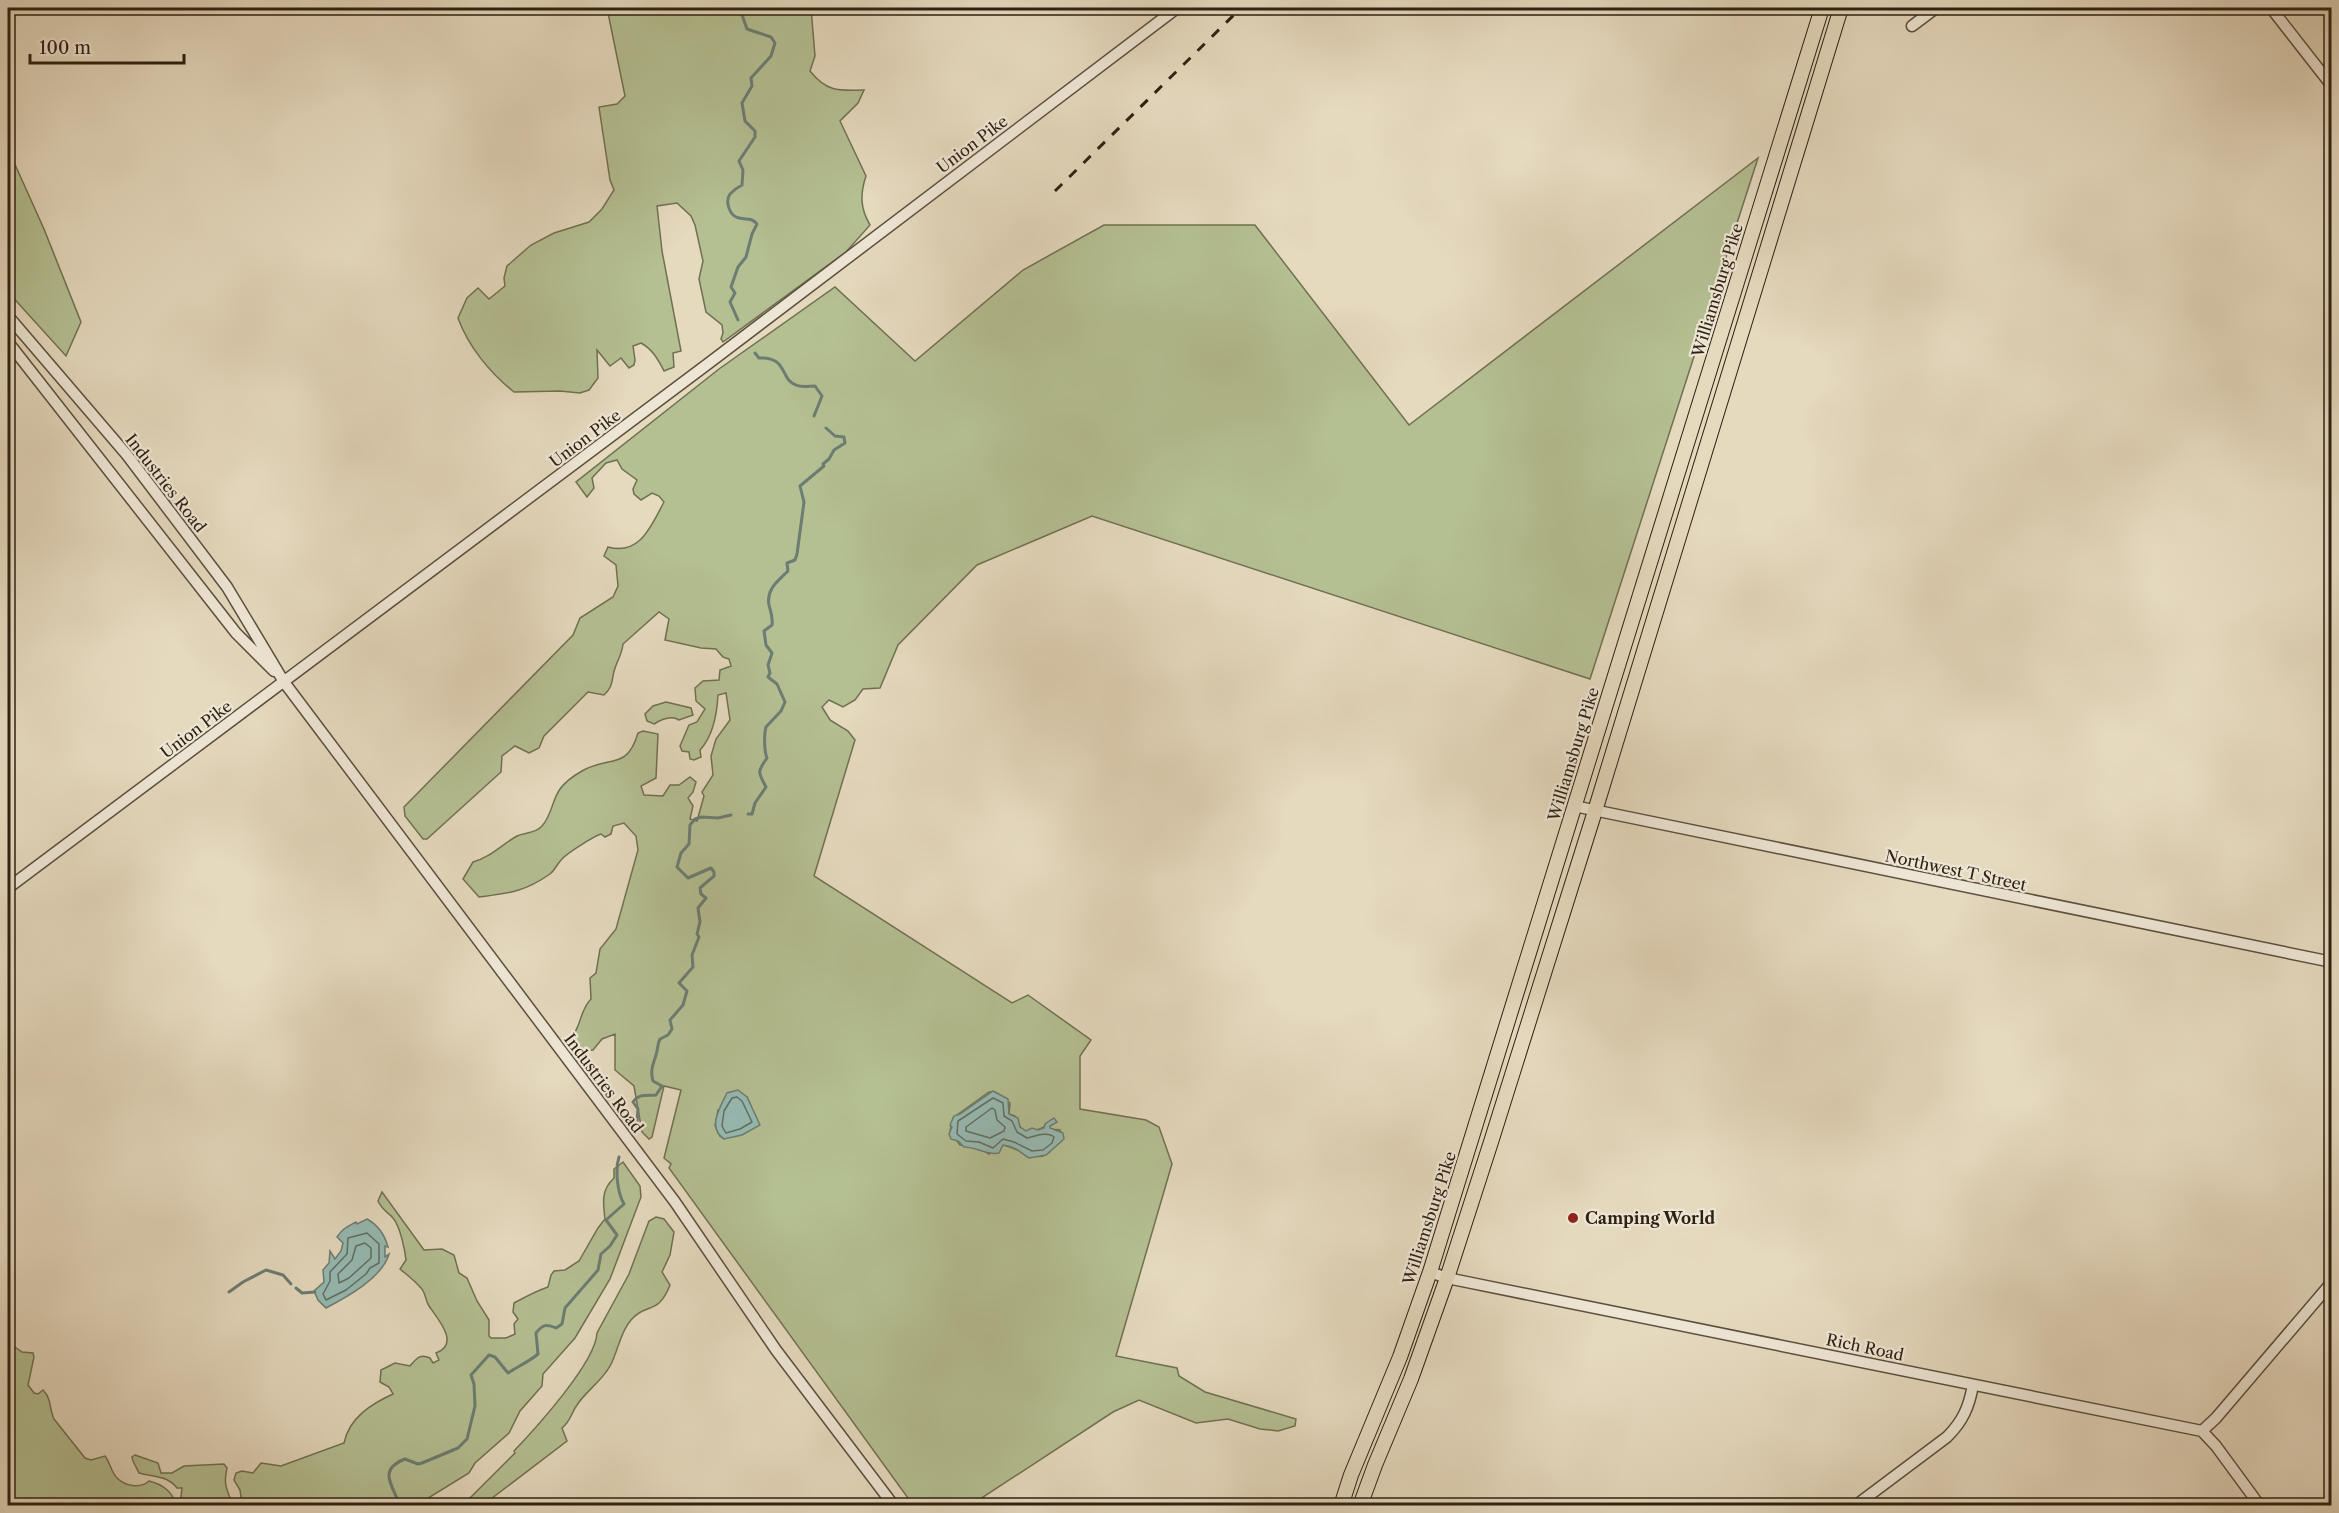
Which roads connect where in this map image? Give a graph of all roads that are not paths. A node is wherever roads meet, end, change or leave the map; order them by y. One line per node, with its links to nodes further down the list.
1 (1177, 8): 10 (street, Union Pike)
2 (1822, 8): 11 (main road, Williamsburg Pike)
3 (1841, 8): 12 (main road)
4 (1936, 8): 6 (street)
5 (2271, 8): 7 (street)
6 (1912, 26)
7 (2331, 86)
8 (8, 316): 10 (street, Industries Road)
9 (8, 342): 10 (street, Industries Road)
10 (284, 682): 13 (street, Union Pike); 20 (street, Industries Road)
11 (1574, 806): 12 (street, Northwest T Street); 15 (main road, Williamsburg Pike)
12 (1595, 811): 14 (street, Northwest T Street); 16 (main road)
13 (8, 888)
14 (2331, 962)
15 (1430, 1272): 16 (street, Rich Road); 21 (main road, Williamsburg Pike)
16 (1447, 1278): 18 (street, Rich Road); 22 (main road)
17 (2331, 1282): 19 (street)
18 (1973, 1385): 19 (street, Rich Road); 23 (street)
19 (2202, 1431): 24 (street)
20 (894, 1506)
21 (1341, 1506)
22 (1360, 1506)
23 (1855, 1506)
24 (2260, 1506)

